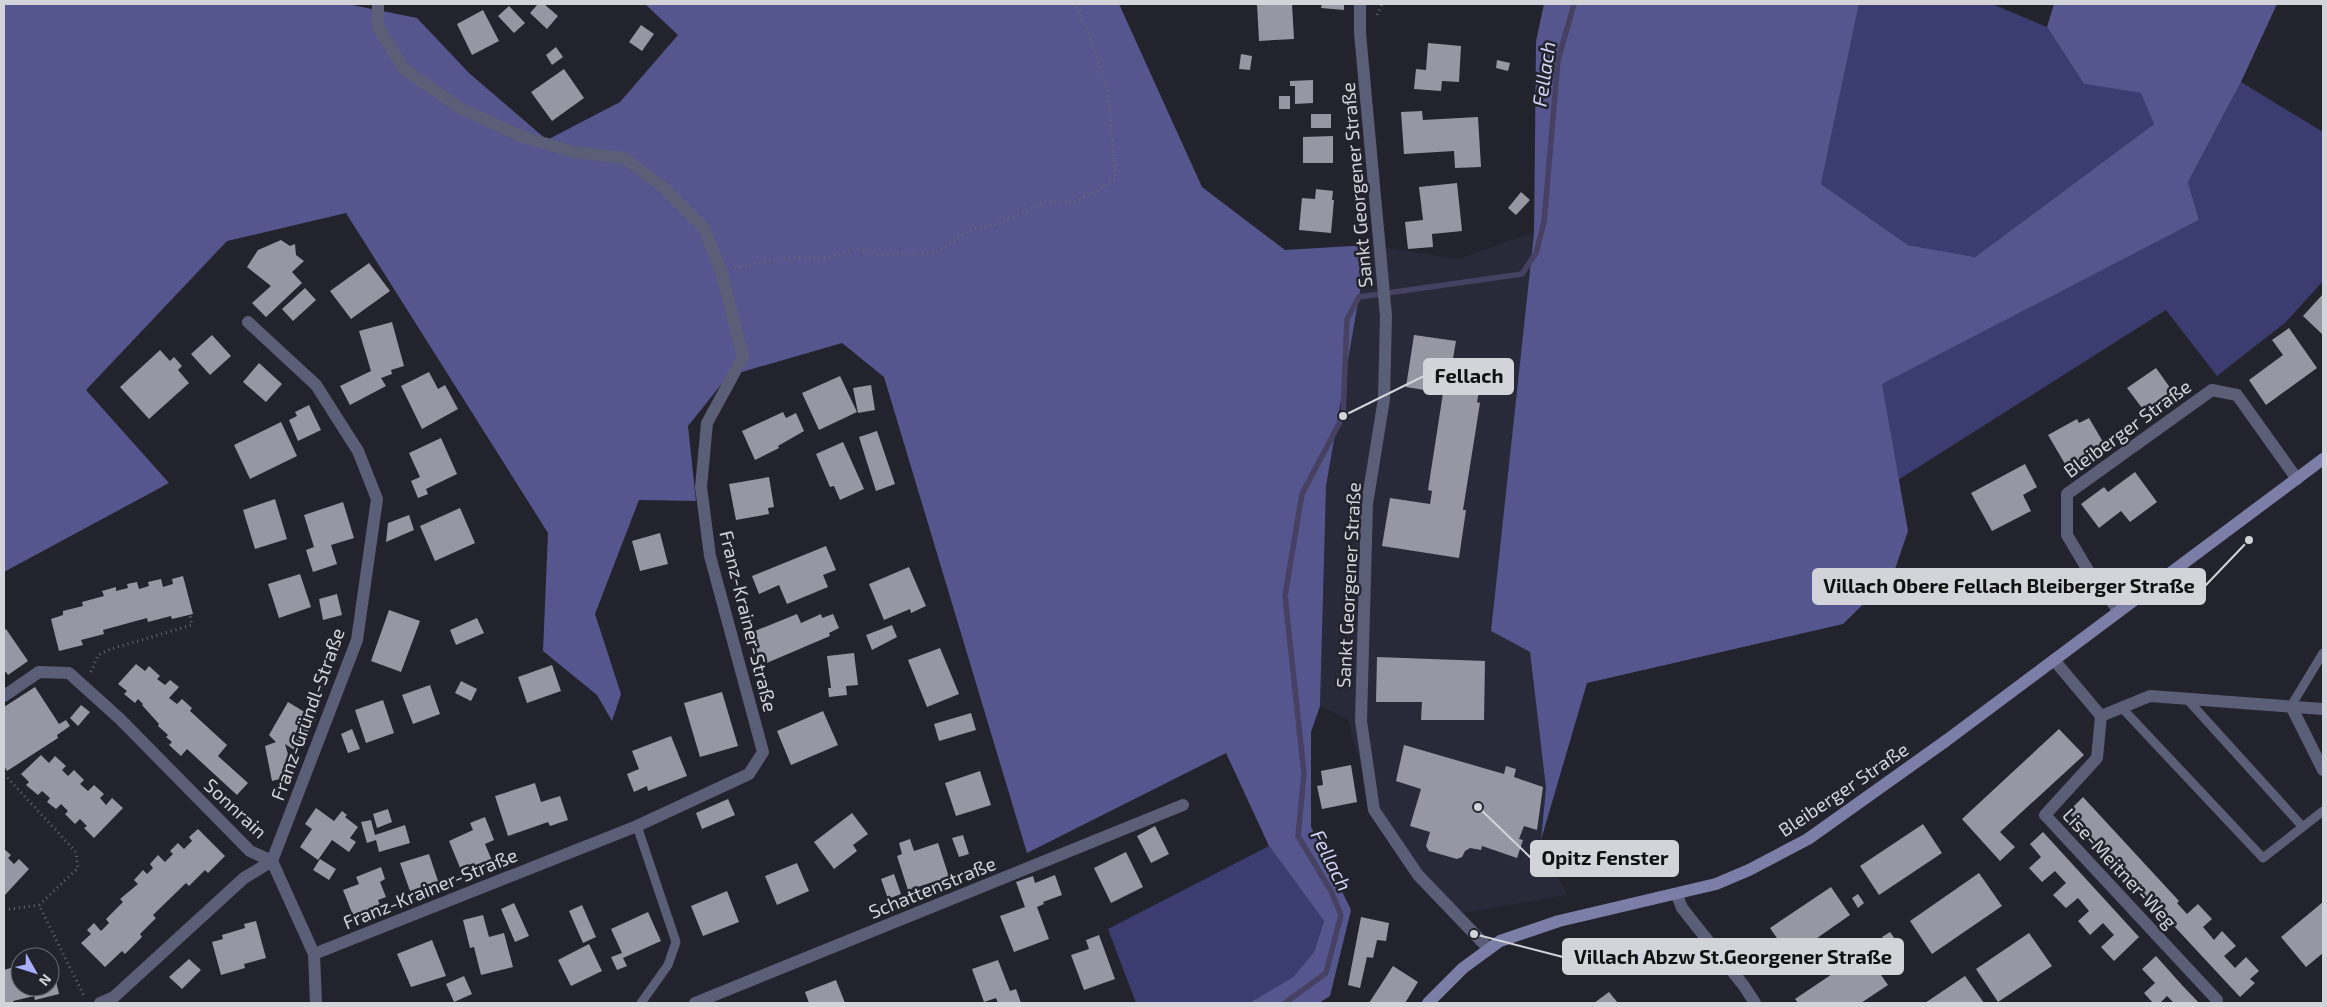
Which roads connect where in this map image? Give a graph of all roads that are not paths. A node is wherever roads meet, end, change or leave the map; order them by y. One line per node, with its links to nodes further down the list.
1 (378, 4): 18 (street, Franz-Krainer-Straße)
2 (1360, 4): 22 (street, Sankt Georgener Straße)
3 (248, 322): 20 (street, Franz-Gründl-Straße)
4 (2323, 460): 5 (main road, Bleiberger Straße)
5 (2298, 479): 6 (main road, Bleiberger Straße); 6 (street, Bleiberger Straße)
6 (2119, 612): 8 (main road, Bleiberger Straße)
7 (2323, 653): 11 (lane)
8 (2054, 660): 14 (street); 21 (main road, Bleiberger Straße)
9 (4, 696): 20 (street, Sonnrain)
10 (2186, 698): 11 (street); 12 (street); 19 (lane)
11 (2291, 706): 13 (street); 15 (street)
12 (2121, 707): 14 (street); 19 (lane)
13 (2323, 709)
14 (2100, 716): 24 (street, Lise-Meitner-Weg)
15 (2323, 770)
16 (1183, 805): 28 (street, Schattenstraße)
17 (2323, 811): 19 (lane)
18 (637, 826): 23 (street, Franz-Krainer-Straße); 27 (lane)
19 (2302, 826)
20 (272, 861): 23 (street); 25 (street, Sonnrain)
21 (1677, 895): 22 (main road, Bleiberger Straße); 30 (street)
22 (1488, 948): 29 (main road, Bleiberger Straße)
23 (314, 954): 26 (street)
24 (2217, 1000)
25 (100, 1003)
26 (316, 1003)
27 (641, 1003)
28 (695, 1003)
29 (1428, 1003)
30 (1755, 1003)

